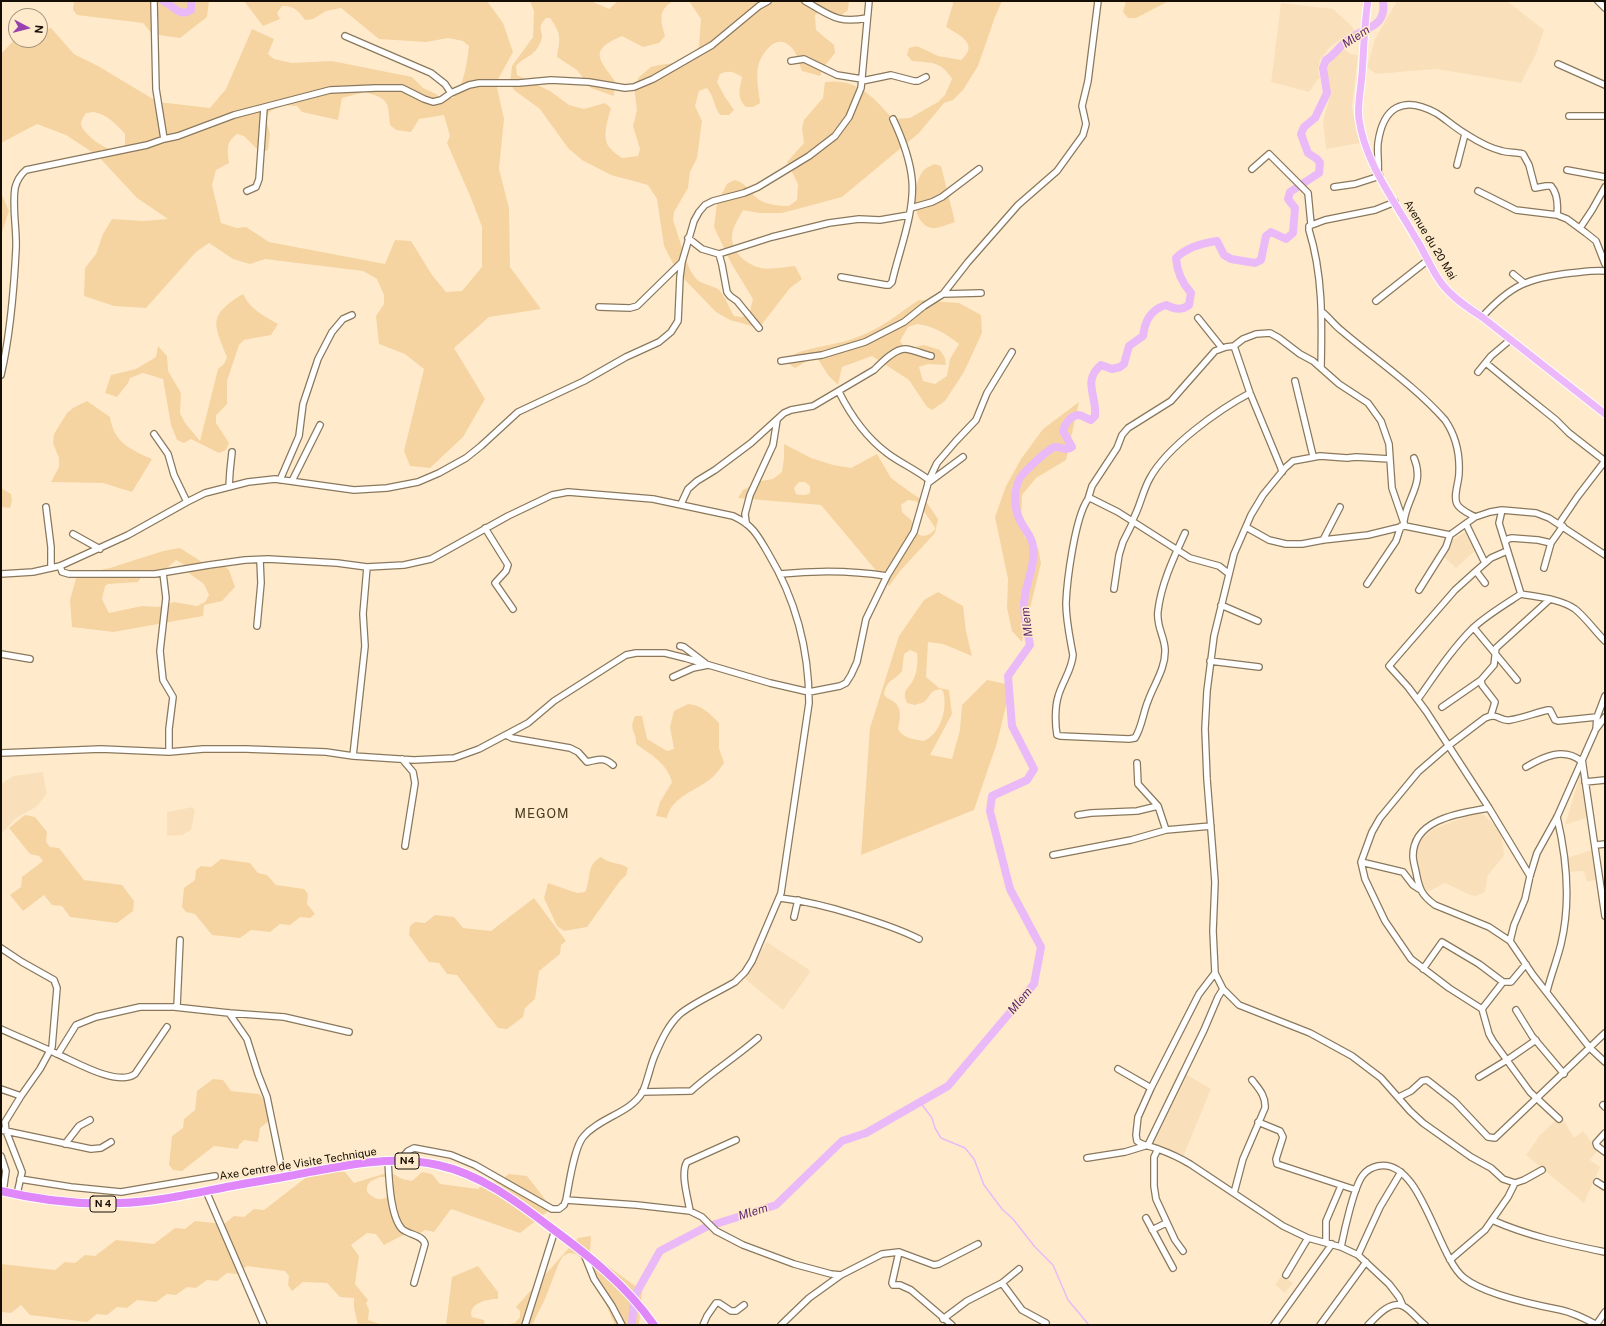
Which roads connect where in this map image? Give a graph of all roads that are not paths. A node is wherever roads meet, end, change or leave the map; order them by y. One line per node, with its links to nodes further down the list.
1 (154, 1): 22 (street)
2 (768, 1): 16 (street)
3 (806, 1): 9 (street)
4 (869, 1): 9 (street)
5 (1098, 1): 48 (street)
6 (1368, 1): 27 (main road, Avenue du 20 Mai)
7 (1598, 1): 8 (street)
8 (1605, 8)
9 (867, 18): 14 (street)
10 (345, 36): 16 (street)
11 (791, 61): 14 (street)
12 (1558, 64): 15 (street)
13 (926, 77): 14 (street)
14 (862, 80): 39 (street)
15 (1605, 85)
16 (451, 93): 17 (street)
17 (264, 108): 22 (street); 31 (street)
18 (1569, 116): 19 (street)
19 (1605, 116)
20 (894, 119): 34 (street)
21 (1464, 134): 23 (street); 27 (street); 36 (street)
22 (164, 139): 66 (street)
23 (1457, 165)
24 (979, 169): 34 (street)
25 (1252, 170): 37 (street)
26 (1567, 170): 28 (street)
27 (1379, 175): 29 (street); 33 (main road, Avenue du 20 Mai)
28 (1605, 177)
29 (1334, 187)
30 (1605, 187): 38 (street)
31 (247, 191)
32 (1478, 191): 36 (street)
33 (1395, 202): 37 (street); 41 (main road, Avenue du 20 Mai)
34 (911, 208): 35 (street)
35 (909, 215): 40 (street); 46 (street)
36 (1557, 215): 38 (street)
37 (1311, 224): 52 (street)
38 (1580, 228): 43 (street)
39 (688, 238): 40 (street); 42 (street)
40 (718, 254): 56 (street)
41 (1428, 260): 50 (street); 54 (main road, Avenue du 20 Mai)
42 (682, 262): 51 (street); 82 (street)
43 (1605, 264)
44 (1605, 271): 47 (street)
45 (1513, 274): 47 (street)
46 (841, 276)
47 (1524, 283): 54 (street)
48 (943, 294): 49 (street); 62 (street)
49 (982, 294)
50 (1376, 301)
51 (599, 307)
52 (1322, 312): 64 (street); 91 (street)
53 (352, 315): 81 (street)
54 (1482, 317): 57 (main road, Avenue du 20 Mai)
55 (1198, 318): 59 (street)
56 (759, 328)
57 (1510, 340): 63 (street); 70 (main road, Avenue du 20 Mai)
58 (1234, 346): 59 (street); 64 (street); 69 (street)
59 (1222, 348): 85 (street)
60 (1012, 352): 83 (street)
61 (931, 356): 68 (street)
62 (781, 361)
63 (1486, 363): 65 (street); 79 (street)
64 (1321, 368): 78 (street)
65 (1478, 372)
66 (1, 375)
67 (1295, 381): 75 (street)
68 (839, 392): 71 (street); 83 (street)
69 (1250, 392): 80 (street); 92 (street)
70 (1605, 414)
71 (777, 420): 87 (street); 93 (street)
72 (320, 425): 82 (street)
73 (154, 434): 86 (street)
74 (232, 452): 84 (street)
75 (1313, 456): 78 (street); 80 (street)
76 (963, 457): 83 (street)
77 (1414, 458): 95 (street)
78 (1390, 459): 95 (street)
79 (1605, 461): 96 (street)
80 (1282, 472): 97 (street)
81 (280, 480): 82 (street); 84 (street)
82 (292, 481)
83 (929, 482): 120 (street)
84 (229, 487): 86 (street)
85 (1088, 499): 92 (street); 106 (street)
86 (187, 502): 105 (street)
87 (681, 504): 93 (street); 98 (street)
88 (46, 507): 113 (street)
89 (1340, 507): 102 (street)
90 (1502, 510): 91 (street); 96 (street); 103 (street)
91 (1475, 517): 94 (street)
92 (1133, 521): 106 (street); 123 (street)
93 (746, 522): 119 (street)
94 (1466, 524): 101 (street); 110 (street)
95 (1403, 525): 101 (street); 102 (street); 122 (street)
96 (1561, 525): 104 (street); 108 (street)
97 (1246, 527): 102 (street); 117 (street)
98 (485, 528): 112 (street); 128 (street)
99 (1185, 533): 106 (street)
100 (73, 534): 105 (street)
101 (1450, 535): 124 (street)
102 (1323, 540)
103 (1505, 542): 104 (street); 107 (street)
104 (1551, 543): 114 (street)
105 (100, 549): 111 (street)
106 (1178, 549): 117 (street)
107 (1506, 551): 110 (street); 125 (street)
108 (1605, 555)
109 (260, 560): 112 (street); 116 (street); 130 (street)
110 (1485, 563): 115 (street)
111 (60, 566): 113 (street); 116 (street)
112 (367, 567): 155 (street)
113 (51, 568): 118 (street)
114 (1544, 568)
115 (1476, 571): 121 (street); 145 (street)
116 (163, 573): 153 (street)
117 (1228, 573): 127 (street)
118 (1, 574)
119 (780, 574): 120 (street); 143 (street)
120 (887, 576): 143 (street)
121 (1485, 583)
122 (1367, 584)
123 (1114, 589)
124 (1419, 590)
125 (1521, 594): 126 (street); 131 (street)
126 (1549, 600): 132 (street); 135 (street)
127 (1221, 605): 129 (street); 137 (street)
128 (513, 608)
129 (1258, 621)
130 (257, 626)
131 (1474, 628): 135 (street); 145 (street)
132 (1605, 641)
133 (680, 646): 138 (street)
134 (1, 654): 136 (street)
135 (1495, 654): 141 (street); 142 (street)
136 (30, 659)
137 (1210, 660): 139 (street); 167 (street)
138 (708, 665): 140 (street); 143 (street); 151 (street)
139 (1259, 667)
140 (673, 677)
141 (1481, 680): 146 (street); 147 (street)
142 (1517, 680)
143 (809, 692): 176 (street)
144 (1605, 696): 148 (street)
145 (1418, 699): 152 (street)
146 (1442, 706)
147 (1491, 715): 148 (street); 152 (street)
148 (1597, 717): 150 (street)
149 (1605, 717): 150 (street)
150 (1596, 729): 157 (street)
151 (506, 735): 156 (street); 159 (street)
152 (1448, 746): 164 (street); 173 (street)
153 (169, 752): 154 (street); 155 (street)
154 (1, 753)
155 (353, 756): 156 (street)
156 (402, 759): 171 (street)
157 (1582, 760): 160 (street); 162 (street); 166 (street)
158 (1137, 763): 163 (street)
159 (613, 765)
160 (1526, 767)
161 (1605, 780): 162 (street)
162 (1585, 782): 170 (street)
163 (1158, 806): 165 (street); 168 (street)
164 (1489, 808): 174 (street); 175 (street)
165 (1078, 815)
166 (1557, 817): 174 (street); 189 (street)
167 (1211, 826): 168 (street); 186 (street)
168 (1166, 830): 172 (street)
169 (1605, 844): 170 (street)
170 (1596, 845): 178 (street)
171 (405, 846)
172 (1053, 855)
173 (1361, 862): 175 (street); 185 (street)
174 (1530, 876): 182 (street)
175 (1419, 889): 182 (street)
176 (780, 898): 177 (street); 211 (street)
177 (798, 900): 179 (street); 180 (street)
178 (1605, 916)
179 (794, 917)
180 (919, 938)
181 (180, 940): 190 (street)
182 (1510, 941): 184 (street)
183 (1, 948): 201 (street)
184 (1526, 964): 187 (street); 189 (street)
185 (1423, 969): 187 (street); 191 (street)
186 (1215, 973): 188 (street); 209 (street)
187 (1503, 982): 191 (street)
188 (1223, 989): 213 (street); 223 (street)
189 (1547, 991): 200 (street)
190 (177, 1007): 193 (street); 202 (street)
191 (1482, 1009): 203 (street)
192 (1516, 1010): 199 (street)
193 (229, 1013): 196 (street); 233 (street)
194 (167, 1027): 202 (street)
195 (1, 1029): 201 (street)
196 (349, 1032)
197 (1605, 1033): 200 (street)
198 (758, 1038): 211 (street)
199 (1536, 1040): 203 (street); 206 (street)
200 (1590, 1048): 204 (street); 206 (street)
201 (51, 1051): 202 (street); 212 (street)
202 (58, 1054)
203 (1507, 1060): 207 (street); 214 (street)
204 (1605, 1062)
205 (1118, 1069): 209 (street)
206 (1564, 1074): 214 (street)
207 (1479, 1077)
208 (1252, 1080): 217 (street)
209 (1151, 1088): 223 (street)
210 (1, 1089): 212 (street)
211 (642, 1092): 244 (street)
212 (21, 1096): 218 (street)
213 (1399, 1097): 214 (street); 236 (street)
214 (1536, 1099): 215 (street)
215 (1559, 1119)
216 (90, 1120): 222 (street)
217 (1258, 1122): 237 (street); 242 (street)
218 (4, 1130): 222 (street); 234 (street)
219 (1605, 1133): 225 (street)
220 (736, 1140): 245 (street)
221 (111, 1142): 222 (street)
222 (65, 1144)
223 (1148, 1145): 224 (street); 227 (street)
224 (1158, 1149): 242 (street); 248 (street)
225 (1605, 1152)
226 (1, 1156): 241 (street)
227 (1087, 1158)
228 (400, 1160): 229 (highway, Axe Centre de Visite Technique / N4); 244 (street); 249 (highway, Axe Centre de Visite Technique / N4)
229 (388, 1161): 233 (highway, Axe Centre de Visite Technique / N4); 266 (street)
230 (1542, 1170): 236 (street)
231 (1401, 1172): 239 (street); 259 (street); 260 (street)
232 (215, 1176): 234 (street)
233 (290, 1176): 240 (highway, Axe Centre de Visite Technique / N4)
234 (20, 1179): 243 (street)
235 (1597, 1182): 238 (street)
236 (1515, 1183): 247 (street)
237 (1341, 1186): 239 (street); 252 (street)
238 (1605, 1187)
239 (1356, 1190): 254 (street)
240 (206, 1191): 243 (highway, N 4); 273 (street)
241 (2, 1192): 243 (highway, N 4)
242 (1234, 1193): 251 (street)
243 (17, 1194)
244 (566, 1200): 245 (street)
245 (690, 1211): 264 (street)
246 (1146, 1218): 250 (street)
247 (1492, 1220): 257 (street); 260 (street)
248 (1166, 1223): 250 (street); 255 (street)
249 (555, 1230): 258 (highway, Axe Centre de Visite Technique / N4); 274 (street)
250 (1152, 1230): 262 (street)
251 (1308, 1238): 252 (street); 265 (street)
252 (1329, 1243): 254 (street); 280 (street)
253 (978, 1244): 256 (street)
254 (1341, 1247): 259 (street)
255 (1183, 1251)
256 (899, 1252): 264 (street); 271 (street)
257 (1605, 1252)
258 (584, 1254): 275 (street); 276 (highway, N4)
259 (1358, 1255): 261 (street)
260 (1450, 1260): 284 (street)
261 (1366, 1262): 269 (street); 281 (street)
262 (1173, 1268)
263 (1019, 1269): 267 (street)
264 (841, 1275): 278 (street)
265 (1286, 1275)
266 (414, 1283)
267 (1002, 1283): 271 (street); 272 (street)
268 (744, 1305): 277 (street)
269 (1403, 1306): 282 (street); 283 (street)
270 (1605, 1312): 284 (street)
271 (942, 1319): 279 (street)
272 (1046, 1323)
273 (264, 1325)
274 (525, 1325)
275 (622, 1325)
276 (654, 1325)
277 (703, 1325)
278 (781, 1325)
279 (952, 1325)
280 (1274, 1325)
281 (1320, 1325)
282 (1368, 1325)
283 (1425, 1325)
284 (1597, 1325)

